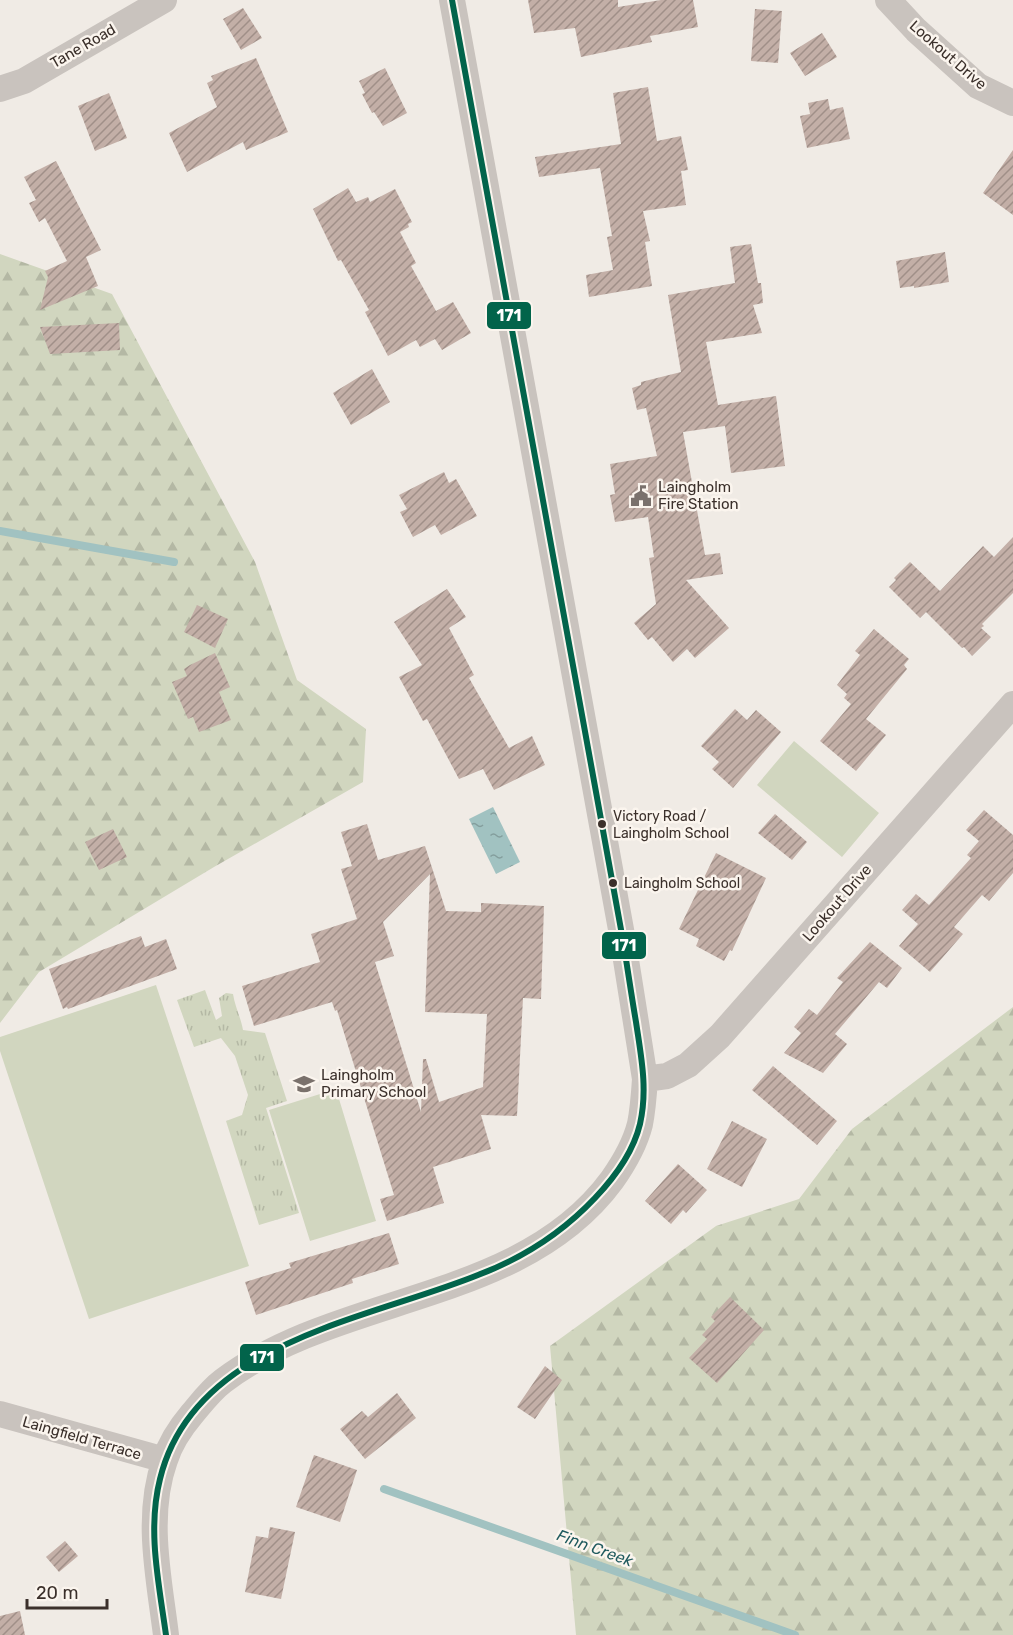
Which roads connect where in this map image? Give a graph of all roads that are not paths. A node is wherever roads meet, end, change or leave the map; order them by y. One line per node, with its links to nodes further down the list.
1 (164, 0): 4 (street, Tane Road)
2 (452, 0): 7 (street)
3 (888, 0): 5 (street, Lookout Drive)
4 (0, 89)
5 (1013, 103)
6 (1013, 704): 7 (street, Lookout Drive)
7 (645, 1079): 9 (street)
8 (0, 1414): 9 (street, Laingfield Terrace)
9 (165, 1460): 10 (street)
10 (166, 1635)

